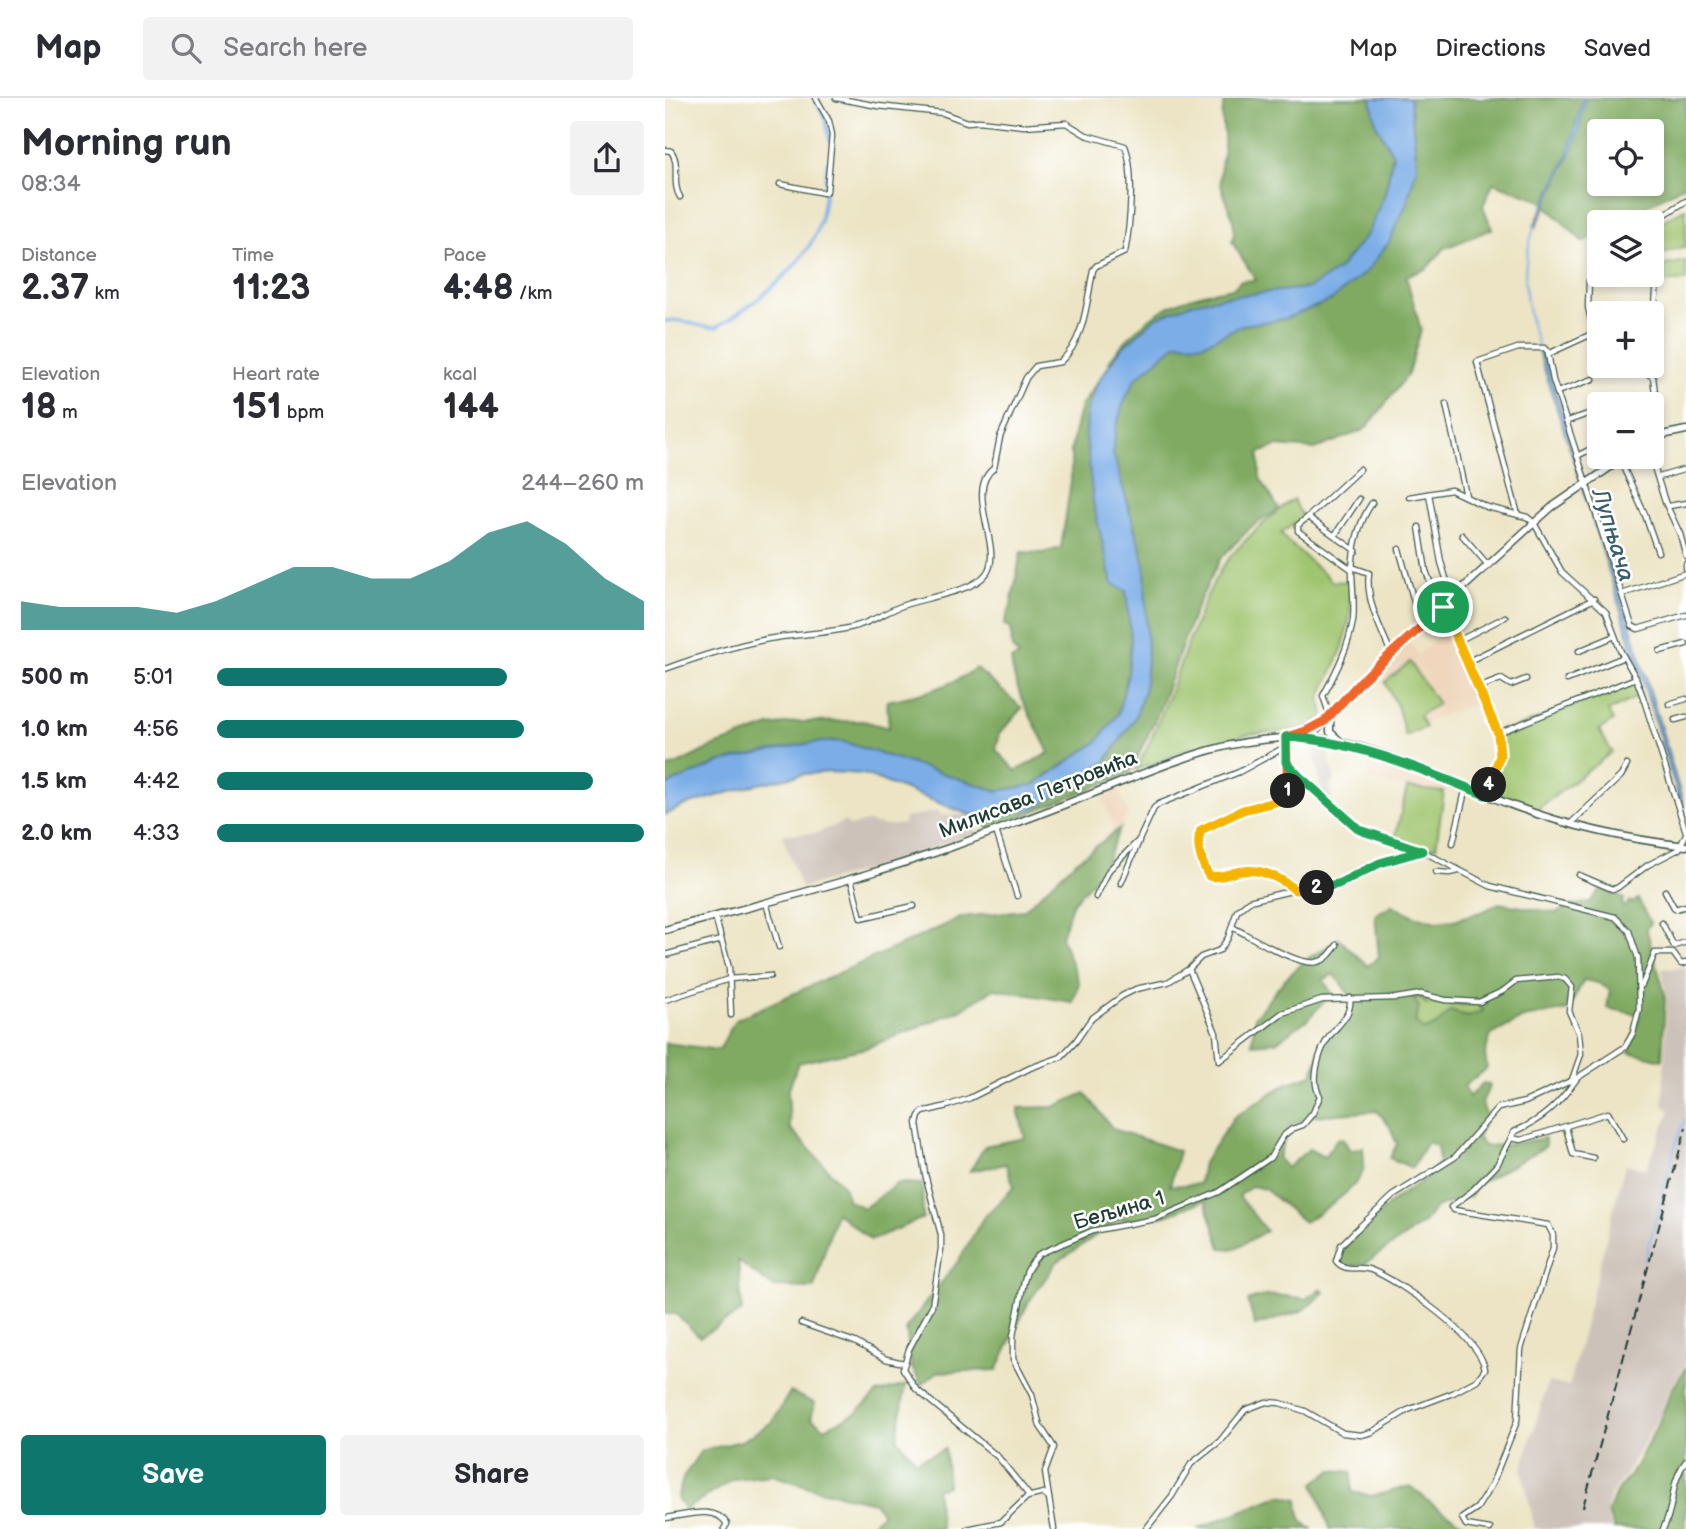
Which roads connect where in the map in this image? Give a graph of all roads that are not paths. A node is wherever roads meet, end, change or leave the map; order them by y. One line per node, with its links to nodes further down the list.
1 (816, 98): 4 (street)
2 (837, 98): 61 (street)
3 (665, 150): 5 (street)
4 (780, 184)
5 (680, 197)
6 (1686, 201): 7 (street)
7 (1655, 301)
8 (1587, 337): 9 (street)
9 (1549, 353): 11 (street); 33 (street)
10 (1593, 379): 11 (street)
11 (1557, 392): 14 (street)
12 (1446, 404): 27 (street)
13 (1587, 414): 14 (street)
14 (1568, 421): 18 (street)
15 (1686, 430): 16 (main road)
16 (1664, 435)
17 (1587, 451): 18 (street)
18 (1577, 456): 25 (street)
19 (1360, 469): 34 (street)
20 (1607, 469): 25 (main road)
21 (1627, 469): 41 (street)
22 (1656, 469): 24 (street)
23 (1686, 469): 24 (street)
24 (1659, 477): 32 (street)
25 (1584, 485): 35 (main road); 46 (street)
26 (1429, 494): 27 (street); 28 (street); 47 (street)
27 (1466, 496): 33 (street)
28 (1409, 497)
29 (1359, 499): 37 (street)
30 (1372, 503): 40 (street)
31 (1686, 503): 32 (street)
32 (1668, 506): 42 (street)
33 (1518, 515): 35 (street)
34 (1308, 517): 37 (street); 44 (street)
35 (1534, 523): 43 (main road); 48 (street)
36 (1419, 527): 49 (street)
37 (1335, 535): 40 (street)
38 (1462, 535): 43 (street)
39 (1399, 549): 52 (street)
40 (1356, 551): 44 (street)
41 (1658, 552)
42 (1686, 556)
43 (1488, 565): 47 (main road)
44 (1352, 568): 58 (street); 69 (street)
45 (1686, 569): 46 (street)
46 (1622, 594): 50 (street)
47 (1453, 598): 49 (main road)
48 (1594, 599): 53 (street); 60 (street)
49 (1441, 608): 52 (main road); 54 (street)
50 (1686, 615)
51 (1505, 617): 54 (street)
52 (1421, 627): 58 (main road)
53 (1615, 636): 56 (street); 59 (street)
54 (1458, 641): 60 (street)
55 (1686, 643): 57 (street)
56 (1579, 650)
57 (1660, 651)
58 (1391, 653): 69 (main road)
59 (1624, 657): 62 (street); 64 (street)
60 (1467, 662): 65 (street)
61 (665, 669)
62 (1636, 678): 71 (street); 82 (street)
63 (1526, 679): 65 (street)
64 (1567, 680)
65 (1478, 688): 71 (street)
66 (1686, 699): 67 (street)
67 (1669, 704)
68 (1686, 717): 70 (street)
69 (1328, 719): 72 (main road); 73 (main road); 74 (main road)
70 (1675, 720)
71 (1498, 733): 79 (street)
72 (1288, 738): 73 (main road); 75 (street); 81 (main road, Милисава Петровића)
73 (1313, 738): 74 (main road)
74 (1347, 745): 78 (main road)
75 (1285, 746): 76 (street); 83 (street)
76 (1286, 762): 86 (street); 92 (street)
77 (1627, 765): 80 (street)
78 (1466, 787): 79 (main road); 84 (street)
79 (1485, 795): 80 (main road)
80 (1570, 825): 85 (main road)
81 (996, 831): 90 (main road, Милисава Петровића); 94 (street)
82 (1686, 833): 85 (street)
83 (1139, 840): 91 (street); 95 (street)
84 (1453, 843)
85 (1684, 846): 89 (street)
86 (1422, 851): 87 (street); 92 (street)
87 (1460, 870): 88 (street); 112 (street)
88 (1436, 872)
89 (1579, 875)
90 (851, 879): 96 (main road, Милисава Петровића); 97 (street)
91 (1121, 883)
92 (1295, 890): 101 (street)
93 (1665, 891): 98 (street)
94 (1017, 896)
95 (1096, 897)
96 (766, 903): 99 (main road, Милисава Петровића); 106 (street)
97 (914, 906)
98 (1686, 906)
99 (715, 916): 102 (main road, Милисава Петровића); 103 (street)
100 (1662, 923): 104 (street)
101 (1232, 927): 105 (street); 109 (street)
102 (665, 930)
103 (722, 940): 107 (street); 111 (street)
104 (1686, 942)
105 (1337, 945)
106 (779, 947)
107 (665, 955)
108 (1686, 964): 112 (street)
109 (1189, 969): 113 (street); 122 (street)
110 (770, 975): 111 (street)
111 (729, 979): 114 (street); 115 (street)
112 (1640, 991): 116 (street)
113 (1350, 998): 116 (street); 125 (street, Бељина 1)
114 (665, 1000)
115 (730, 1015)
116 (1575, 1079): 118 (street); 130 (street)
117 (1566, 1127): 118 (street); 119 (street); 120 (street)
118 (1511, 1138): 131 (street)
119 (1623, 1139)
120 (1593, 1158)
121 (801, 1323): 122 (street)
122 (904, 1363): 124 (street)
123 (1686, 1461): 132 (street)
124 (1027, 1497): 125 (street); 128 (street)
125 (1049, 1498): 129 (street, Бељина 1)
126 (665, 1518): 127 (street)
127 (724, 1529)
128 (967, 1529)
129 (1054, 1529)
130 (1146, 1529)
131 (1490, 1529)
132 (1663, 1529)

